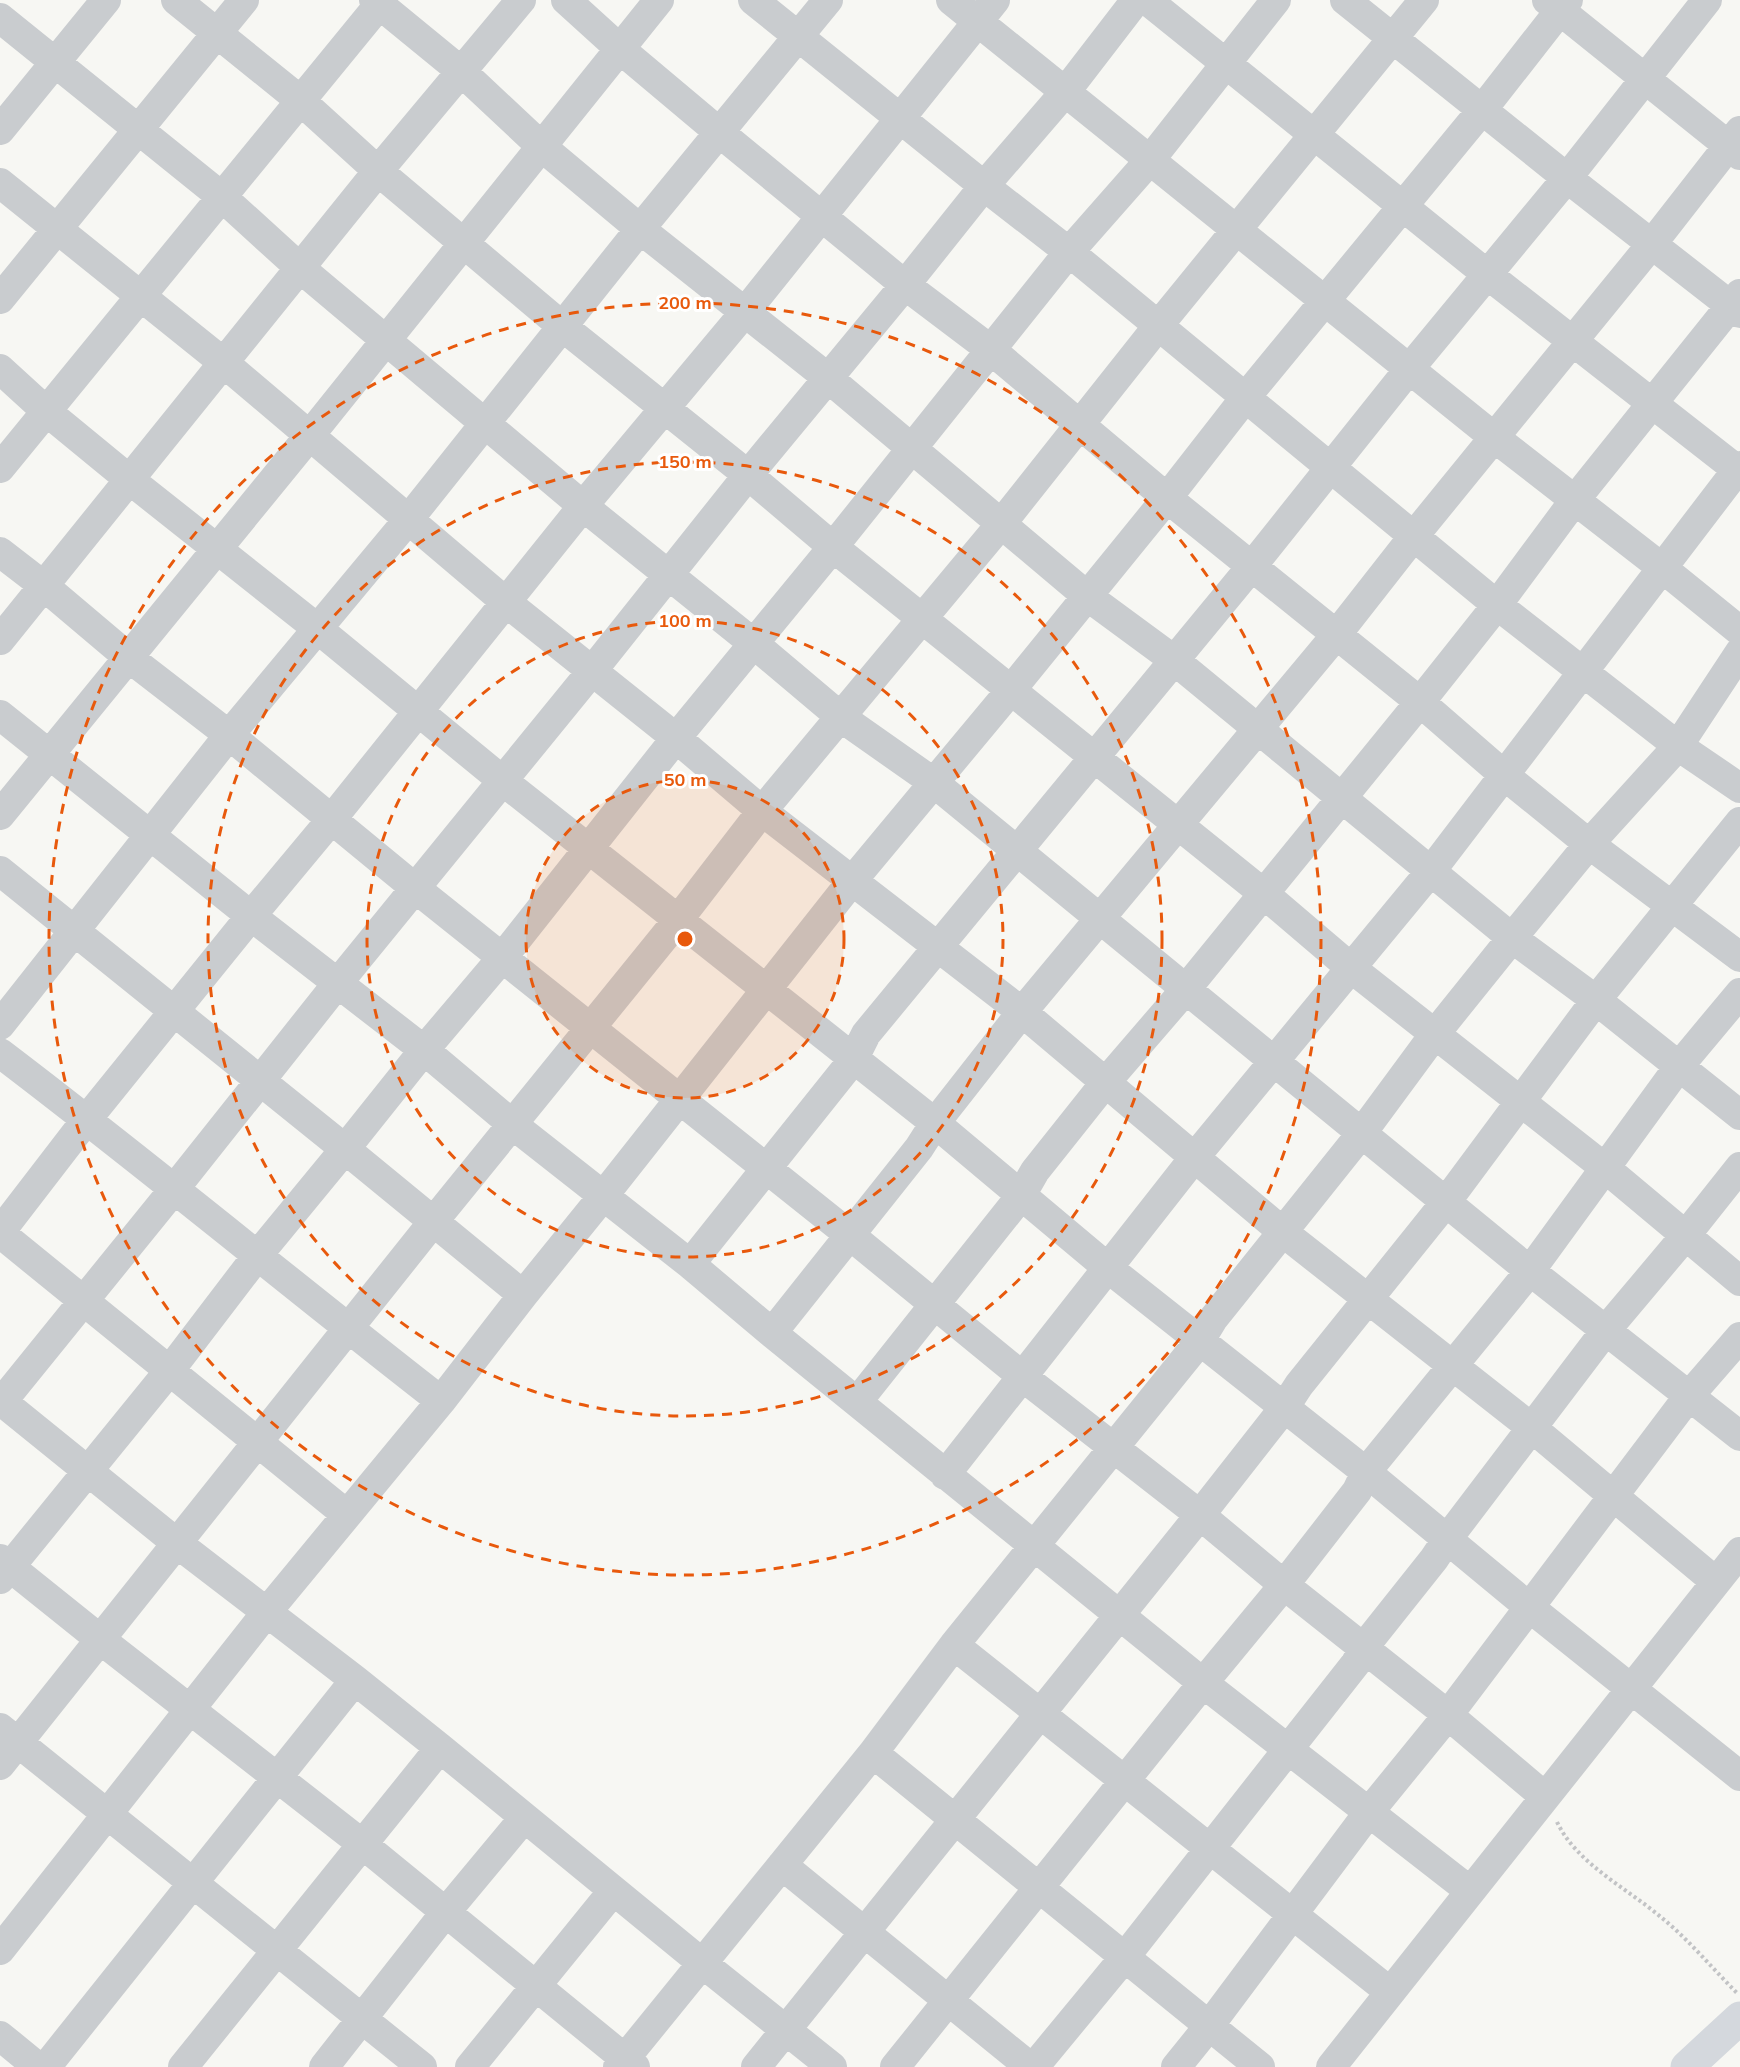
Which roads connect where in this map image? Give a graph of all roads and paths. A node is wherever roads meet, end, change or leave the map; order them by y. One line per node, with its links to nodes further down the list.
1 (106, 0): 24 (street)
2 (176, 0): 20 (street)
3 (244, 0): 20 (street)
4 (521, 0): 26 (street)
5 (566, 0): 23 (street)
6 (659, 0): 23 (street)
7 (753, 0): 21 (street)
8 (828, 0): 21 (street)
9 (951, 0): 18 (street)
10 (1136, 0): 28 (street)
11 (1147, 0): 25 (street)
12 (1276, 0): 25 (street)
13 (1345, 0): 22 (street)
14 (1424, 0): 22 (street)
15 (1707, 0): 27 (street)
16 (379, 1): 26 (street); 29 (street)
17 (1558, 3): 27 (street); 30 (street)
18 (986, 10): 28 (street); 31 (street)
19 (0, 18): 24 (street)
20 (217, 33): 29 (street); 32 (street)
21 (797, 37): 31 (street); 34 (street)
22 (1394, 39): 30 (street); 35 (street)
23 (620, 49): 34 (street); 37 (street)
24 (55, 62): 32 (street); 33 (street)
25 (1226, 64): 35 (street); 38 (street)
26 (462, 72): 37 (street); 39 (street)
27 (1645, 78): 36 (street); 40 (street)
28 (1066, 91): 38 (street); 42 (street)
29 (300, 101): 39 (street); 43 (street)
30 (1482, 110): 40 (street); 44 (street)
31 (900, 118): 42 (street); 45 (street)
32 (138, 129): 43 (street); 46 (street)
33 (0, 130)
34 (720, 133): 45 (street); 47 (street)
35 (1314, 134): 44 (street); 48 (street)
36 (1736, 144): 50 (street)
37 (542, 147): 47 (street); 49 (street)
38 (1150, 160): 48 (street); 51 (street)
39 (378, 171): 49 (street); 52 (street)
40 (1567, 178): 50 (street); 53 (street)
41 (0, 183): 46 (street)
42 (984, 186): 51 (street); 54 (street)
43 (222, 197): 52 (street); 55 (street)
44 (1404, 206): 53 (street); 57 (street)
45 (822, 215): 54 (street); 59 (street)
46 (57, 229): 55 (street); 56 (street)
47 (640, 229): 59 (street); 61 (street)
48 (1237, 230): 57 (street); 60 (street)
49 (464, 242): 61 (street); 62 (street)
50 (1652, 245): 58 (street); 63 (street)
51 (1069, 252): 60 (street); 64 (street)
52 (300, 268): 62 (street); 65 (street)
53 (1488, 275): 63 (street); 66 (street)
54 (905, 285): 64 (street); 68 (street)
55 (141, 296): 65 (street); 72 (street)
56 (0, 299)
57 (1326, 301): 66 (street); 69 (street)
58 (1737, 304): 70 (street)
59 (745, 312): 68 (street); 71 (street)
60 (1158, 326): 69 (street); 73 (street)
61 (563, 327): 71 (street); 74 (street)
62 (386, 340): 74 (street); 75 (street)
63 (1572, 340): 70 (street); 76 (street)
64 (991, 350): 73 (street); 77 (street)
65 (224, 363): 75 (street); 82 (street)
66 (1410, 368): 76 (street); 78 (street)
67 (0, 369): 72 (street)
68 (828, 378): 77 (street); 81 (street)
69 (1245, 398): 78 (street); 83 (street)
70 (1653, 404): 80 (street); 84 (street)
71 (664, 408): 81 (street); 85 (street)
72 (46, 411): 79 (street); 82 (street)
73 (1080, 424): 83 (street); 87 (street)
74 (485, 425): 85 (street); 86 (street)
75 (310, 435): 86 (street); 90 (street)
76 (1495, 438): 84 (street); 88 (street)
77 (912, 449): 87 (street); 89 (street)
78 (1330, 467): 88 (street); 92 (street)
79 (0, 468)
80 (1739, 469): 93 (street)
81 (748, 475): 89 (street); 94 (street)
82 (130, 480): 90 (street); 95 (street)
83 (1167, 498): 92 (street); 96 (street)
84 (1574, 501): 93 (street); 98 (street)
85 (584, 506): 94 (street); 97 (street)
86 (408, 520): 97 (street); 100 (street)
87 (1001, 524): 96 (street); 99 (street)
88 (1413, 537): 98 (street); 102 (street)
89 (833, 547): 99 (street); 104 (street)
90 (217, 549): 100 (street); 106 (street)
91 (0, 552): 95 (street)
92 (1252, 566): 102 (street); 107 (street)
93 (1661, 567): 101 (street); 109 (street)
94 (668, 574): 104 (street); 108 (street)
95 (44, 586): 103 (street); 106 (street)
96 (1087, 596): 107 (street); 110 (street)
97 (507, 603): 108 (street); 112 (street)
98 (1497, 605): 109 (street); 111 (street)
99 (922, 619): 110 (street); 114 (street)
100 (318, 629): 112 (street); 116 (street)
101 (1740, 631)
102 (1337, 634): 111 (street); 115 (street)
103 (0, 640)
104 (753, 643): 114 (street); 117 (street)
105 (1740, 652): 118 (street)
106 (128, 657): 116 (street); 119 (street)
107 (1174, 660): 115 (street); 120 (street)
108 (592, 671): 117 (street); 122 (street)
109 (1582, 673): 118 (street); 121 (street)
110 (1011, 690): 120 (street); 123 (street)
111 (1420, 702): 121 (street); 125 (street)
112 (418, 712): 122 (street); 128 (street)
113 (0, 715): 119 (street)
114 (842, 718): 123 (street); 126 (street)
115 (1258, 729): 125 (street); 130 (street)
116 (229, 735): 128 (street); 131 (street)
117 (676, 738): 126 (street); 133 (street)
118 (1677, 746): 124 (street); 132 (street)
119 (49, 753): 127 (street); 131 (street)
120 (1095, 758): 130 (street); 134 (street)
121 (1504, 775): 132 (street); 136 (street)
122 (502, 781): 133 (street); 138 (street)
123 (933, 782): 134 (street); 137 (street)
124 (1740, 788)
125 (1341, 797): 136 (street); 139 (street)
126 (762, 811): 137 (street); 143 (street)
127 (0, 814)
128 (331, 820): 138 (street); 141 (street)
129 (1740, 822): 140 (street)
130 (1178, 825): 139 (street); 142 (street)
131 (150, 834): 141 (street); 144 (street)
132 (1589, 844): 140 (street); 145 (street)
133 (589, 850): 143 (street); 148 (street)
134 (1019, 851): 142 (street); 146 (street)
135 (0, 871): 144 (street)
136 (1431, 871): 145 (street); 149 (street)
137 (852, 881): 146 (street); 151 (street)
138 (415, 888): 148 (street); 150 (street)
139 (1263, 894): 149 (street); 152 (street)
140 (1674, 906): 147 (street); 154 (street)
141 (251, 916): 150 (street); 155 (street)
142 (1099, 917): 152 (street); 156 (street)
143 (678, 920): 151 (street); 158 (street)
144 (74, 931): 155 (street); 157 (street)
145 (1512, 938): 154 (street); 159 (street)
146 (937, 947): 156 (street); 162 (street)
147 (1740, 957)
148 (502, 958): 158 (street); 160 (street)
149 (1351, 968): 159 (street); 163 (street)
150 (337, 984): 160 (street); 165 (street)
151 (766, 989): 162 (street); 167 (street)
152 (1186, 989): 163 (street); 166 (street)
153 (1740, 993): 164 (street)
154 (1596, 1000): 164 (street); 168 (street)
155 (175, 1012): 165 (street); 170 (street)
156 (1022, 1012): 166 (street); 171 (street)
157 (0, 1024)
158 (591, 1028): 167 (street); 172 (street)
159 (1434, 1035): 168 (street); 173 (street)
160 (424, 1050): 172 (street); 174 (street)
161 (0, 1053): 170 (street)
162 (853, 1060): 171 (street); 177 (street)
163 (1274, 1062): 173 (street); 175 (street)
164 (1680, 1065): 169 (street); 178 (street)
165 (259, 1080): 174 (street); 179 (street)
166 (1105, 1083): 175 (street); 181 (street)
167 (679, 1098): 177 (street); 180 (street)
168 (1521, 1103): 178 (street); 182 (street)
169 (1740, 1115)
170 (87, 1119): 179 (street); 184 (street)
171 (935, 1123): 181 (street); 187 (street)
172 (512, 1124): 180 (street); 183 (street)
173 (1361, 1134): 182 (street); 185 (street)
174 (345, 1149): 183 (street); 188 (street)
175 (1194, 1158): 185 (street); 190 (street)
176 (1740, 1167): 186 (street)
177 (766, 1168): 187 (street); 189 (street)
178 (1605, 1168): 186 (street); 191 (street)
179 (175, 1188): 188 (street); 195 (street)
180 (604, 1195): 189 (street); 193 (street)
181 (1020, 1197): 190 (street); 196 (street)
182 (1446, 1203): 191 (street); 194 (street)
183 (433, 1222): 193 (street); 197 (street)
184 (0, 1233): 195 (street)
185 (1284, 1233): 194 (street); 201 (street)
186 (1686, 1235): 192 (street); 198 (street)
187 (851, 1236): 196 (street); 199 (street)
188 (257, 1256): 197 (street); 203 (street)
189 (690, 1264): 199 (street)
190 (1108, 1268): 201 (street); 204 (street)
191 (1530, 1272): 198 (street); 202 (street)
192 (1740, 1281)
193 (523, 1295): 206 (street)
194 (1368, 1299): 202 (street); 209 (street)
195 (84, 1301): 203 (street); 207 (street)
196 (935, 1306): 204 (street); 208 (street)
197 (348, 1330): 206 (street); 212 (street)
198 (1606, 1330): 205 (street); 210 (street)
199 (772, 1333): 208 (street)
200 (1740, 1337): 205 (street)
201 (1199, 1342): 209 (street); 213 (street)
202 (1452, 1366): 210 (street); 215 (street)
203 (170, 1370): 212 (street); 214 (street)
204 (1023, 1377): 213 (street); 216 (street)
205 (1689, 1397): 211 (street); 217 (street)
206 (441, 1401): 218 (street)
207 (1, 1402): 214 (street)
208 (856, 1402): 216 (street)
209 (1284, 1408): 215 (street); 219 (street)
210 (1532, 1428): 217 (street); 220 (street)
211 (1740, 1436)
212 (258, 1442): 218 (street); 221 (street)
213 (1113, 1449): 219 (street); 222 (street)
214 (88, 1470): 221 (street); 224 (street)
215 (1366, 1472): 220 (street); 226 (street)
216 (945, 1474): 222 (street)
217 (1613, 1496): 225 (street); 227 (street)
218 (346, 1515): 228 (street)
219 (1200, 1515): 226 (street); 229 (street)
220 (1448, 1538): 227 (street); 232 (street)
221 (177, 1544): 228 (street); 230 (street)
222 (1035, 1545): 229 (street); 231 (street)
223 (1740, 1552): 225 (street)
224 (3, 1568): 230 (street)
225 (1716, 1582): 235 (street)
226 (1284, 1585): 232 (street); 234 (street)
227 (1530, 1607): 235 (street); 238 (street)
228 (266, 1613): 233 (street); 236 (street)
229 (1120, 1614): 234 (street); 237 (street)
230 (101, 1640): 236 (street); 239 (street)
231 (954, 1645): 237 (street); 242 (street)
232 (1364, 1647): 238 (street); 241 (street)
233 (355, 1680): 240 (street); 244 (street)
234 (1203, 1683): 241 (street); 245 (street)
235 (1631, 1689): 243 (street); 246 (street)
236 (191, 1709): 244 (street); 248 (street)
237 (1040, 1714): 245 (street); 250 (street)
238 (1448, 1715): 246 (street); 247 (street)
239 (6, 1745): 248 (street)
240 (440, 1748): 249 (street); 251 (street)
241 (1288, 1750): 247 (street); 252 (street)
242 (873, 1753): 250 (street); 253 (street)
243 (1740, 1776)
244 (277, 1777): 251 (street); 254 (street)
245 (1124, 1782): 252 (street); 255 (street)
246 (1545, 1797): 257 (street); 267 (path)
247 (1369, 1812): 257 (street); 259 (street)
248 (107, 1815): 254 (street); 261 (street)
249 (524, 1818): 256 (street); 258 (street)
250 (953, 1820): 255 (street); 260 (street)
251 (361, 1843): 258 (street); 262 (street)
252 (1209, 1848): 259 (street); 263 (street)
253 (782, 1865): 260 (street); 264 (street)
254 (193, 1882): 262 (street); 276 (street)
255 (1039, 1889): 263 (street); 268 (street)
256 (613, 1891): 264 (street); 265 (street)
257 (1470, 1891): 266 (street)
258 (446, 1913): 265 (street); 270 (street)
259 (1292, 1913): 266 (street); 271 (street)
260 (863, 1933): 268 (street); 272 (street)
261 (0, 1950)
262 (277, 1950): 270 (street); 277 (street)
263 (1124, 1959): 271 (street); 285 (street)
264 (702, 1964): 272 (street); 274 (street)
265 (535, 1986): 274 (street); 280 (street)
266 (1390, 1992): 288 (street)
267 (1740, 1996)
268 (948, 2001): 283 (street); 284 (street)
269 (1740, 2018): 289 (main road)
270 (362, 2019): 278 (street); 279 (street)
271 (1209, 2026): 286 (street); 287 (street)
272 (785, 2031): 281 (street); 282 (street)
273 (0, 2036): 275 (street)
274 (626, 2064)
275 (38, 2067)
276 (46, 2067)
277 (183, 2067)
278 (324, 2067)
279 (422, 2067)
280 (470, 2067)
281 (756, 2067)
282 (832, 2067)
283 (895, 2067)
284 (1030, 2067)
285 (1034, 2067)
286 (1176, 2067)
287 (1260, 2067)
288 (1330, 2067)
289 (1687, 2067)

